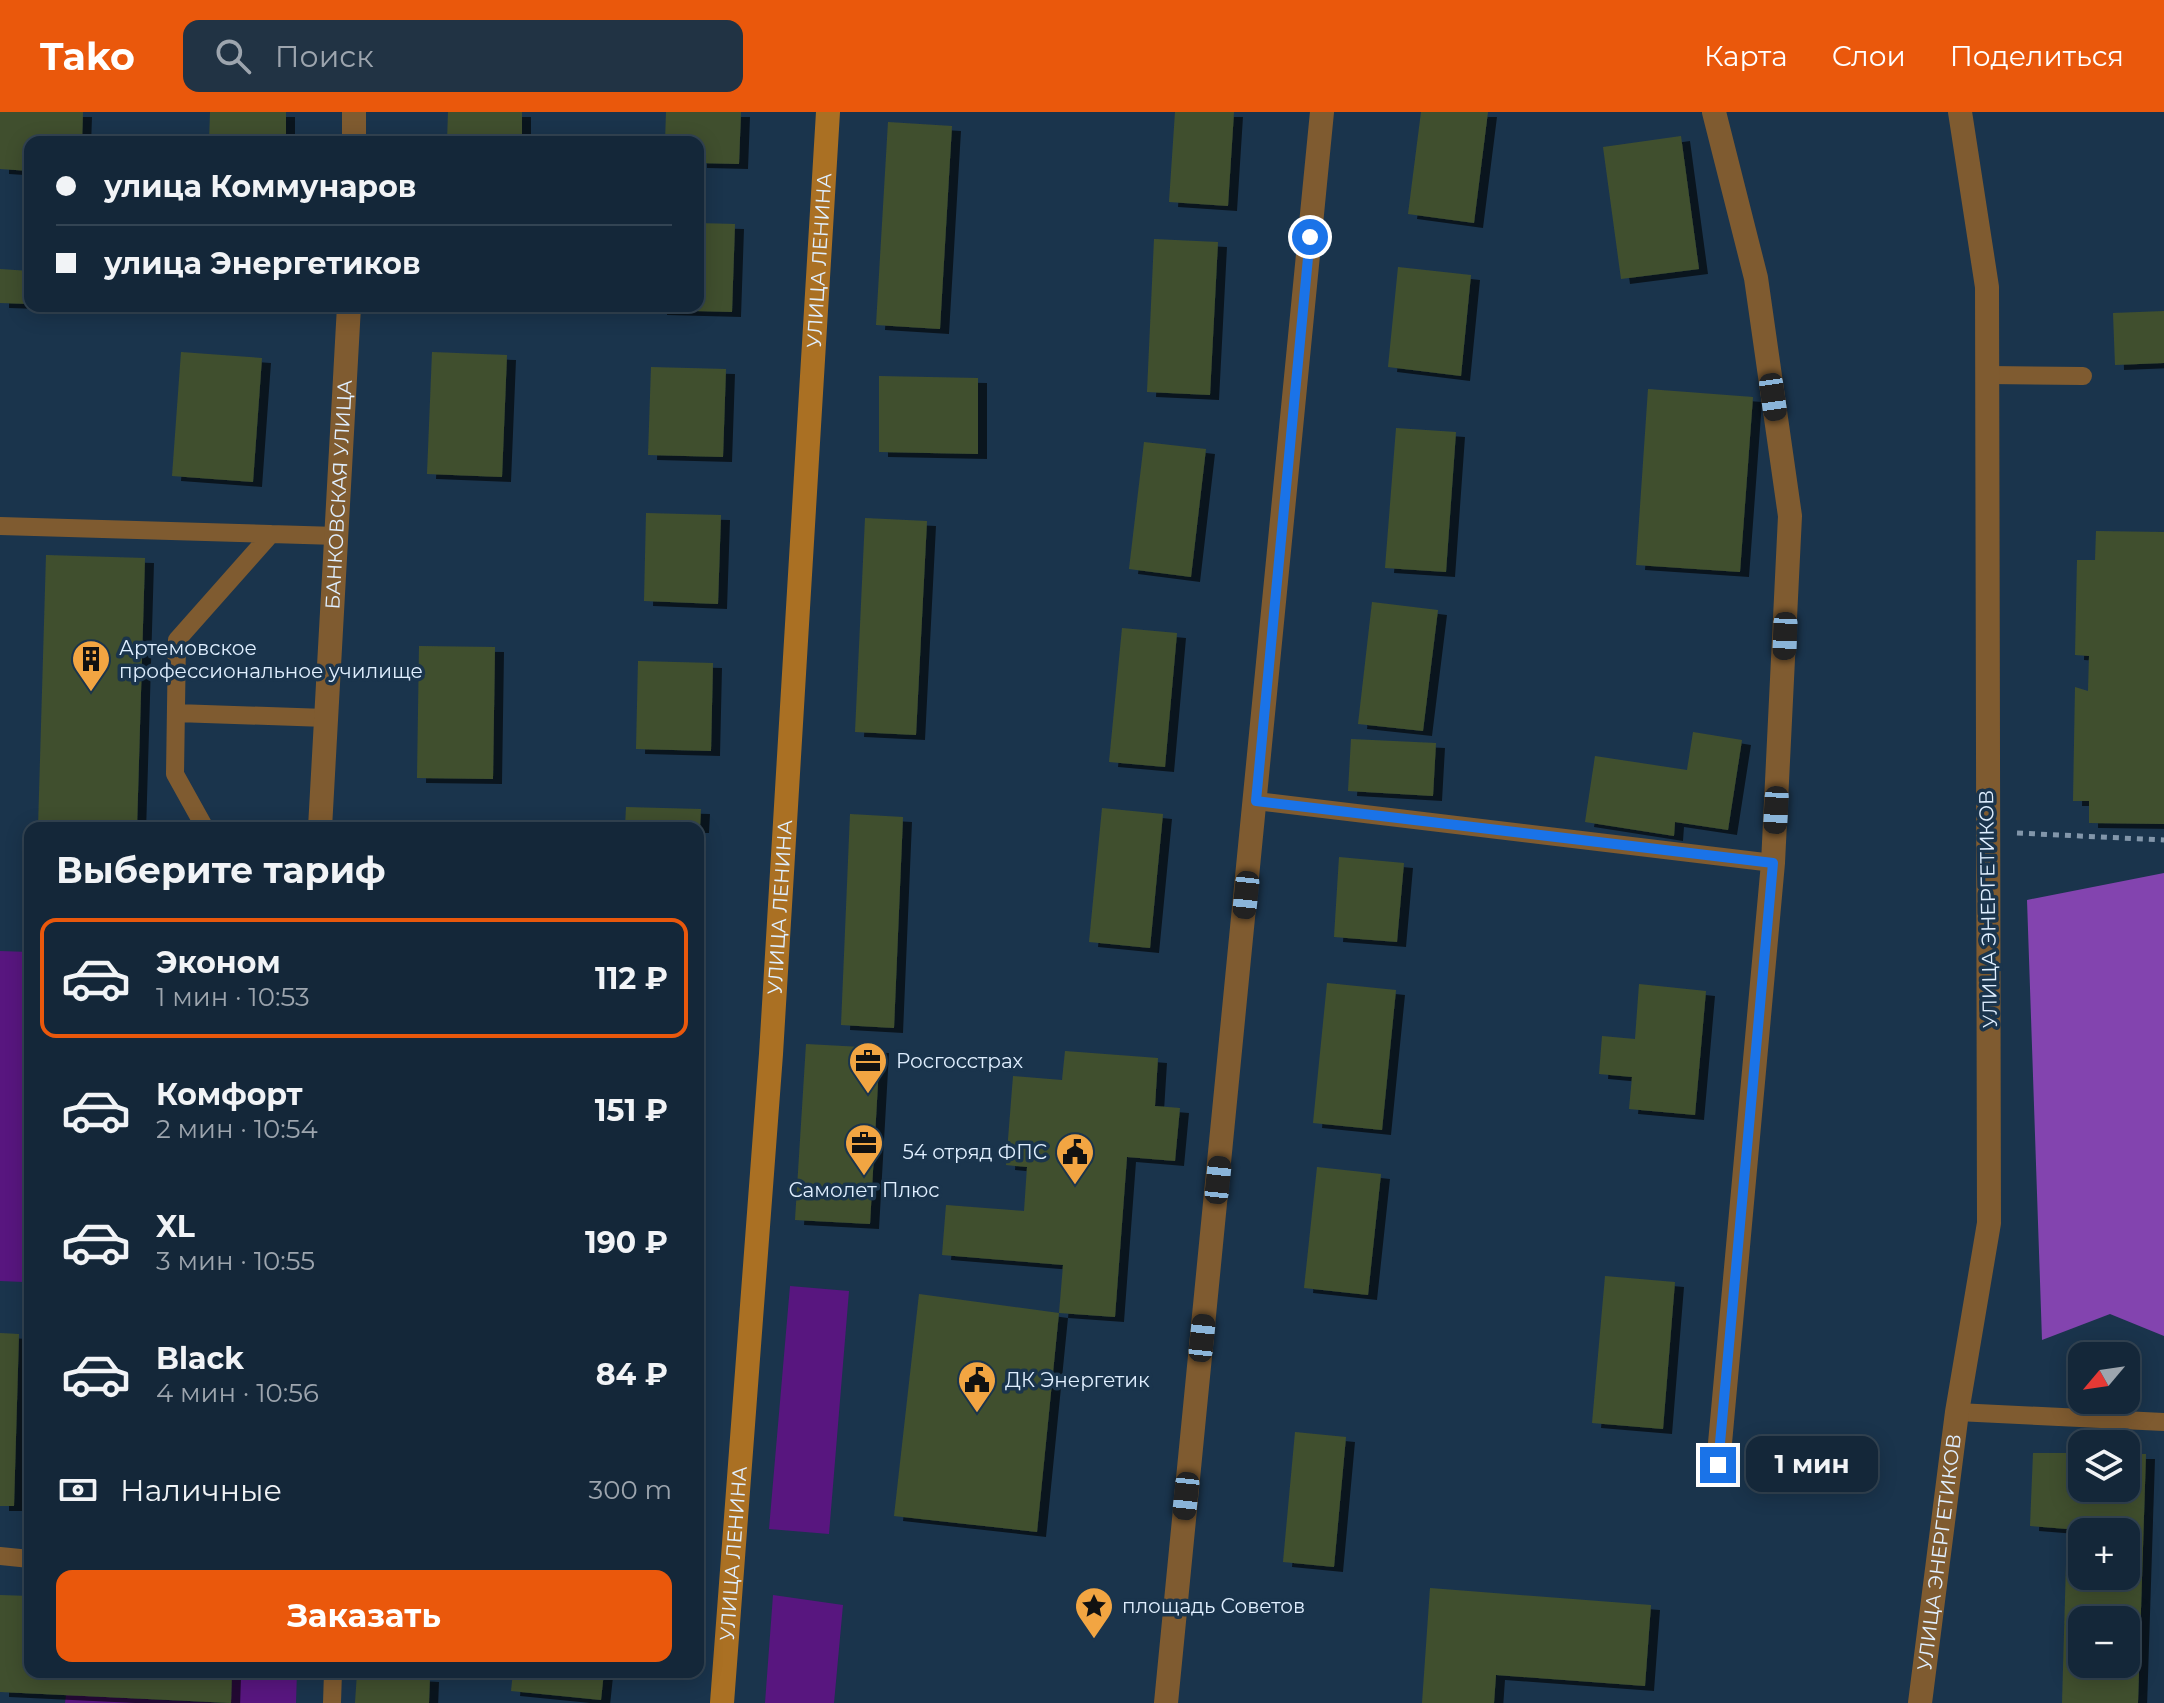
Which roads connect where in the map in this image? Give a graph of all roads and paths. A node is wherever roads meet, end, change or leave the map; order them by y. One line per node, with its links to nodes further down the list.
1 (354, 112): 6 (street)
2 (828, 112): 28 (street, УЛИЦА ЛЕНИНА)
3 (1322, 112): 15 (street)
4 (1714, 112): 20 (street)
5 (1960, 112): 8 (street, УЛИЦА ЭНЕРГЕТИКОВ)
6 (354, 136)
7 (349, 312): 12 (street, БАНКОВСКАЯ УЛИЦА)
8 (1989, 375): 9 (lane); 18 (street, УЛИЦА ЭНЕРГЕТИКОВ)
9 (2083, 376)
10 (0, 526): 11 (lane)
11 (271, 534): 12 (lane); 13 (lane)
12 (337, 536): 14 (street, БАНКОВСКАЯ УЛИЦА)
13 (176, 713): 14 (lane); 16 (lane)
14 (326, 718): 17 (street, БАНКОВСКАЯ УЛИЦА)
15 (1256, 801): 20 (lane); 29 (street)
16 (202, 822)
17 (320, 822)
18 (1986, 832): 19 (path); 21 (street, УЛИЦА ЭНЕРГЕТИКОВ)
19 (2164, 840)
20 (1773, 863): 23 (street)
21 (1957, 1412): 22 (lane); 30 (street, УЛИЦА ЭНЕРГЕТИКОВ)
22 (2164, 1422)
23 (1718, 1465)
24 (0, 1556): 25 (lane)
25 (24, 1558)
26 (333, 1678): 27 (lane)
27 (332, 1703)
28 (722, 1703)
29 (1166, 1703)
30 (1920, 1703)

